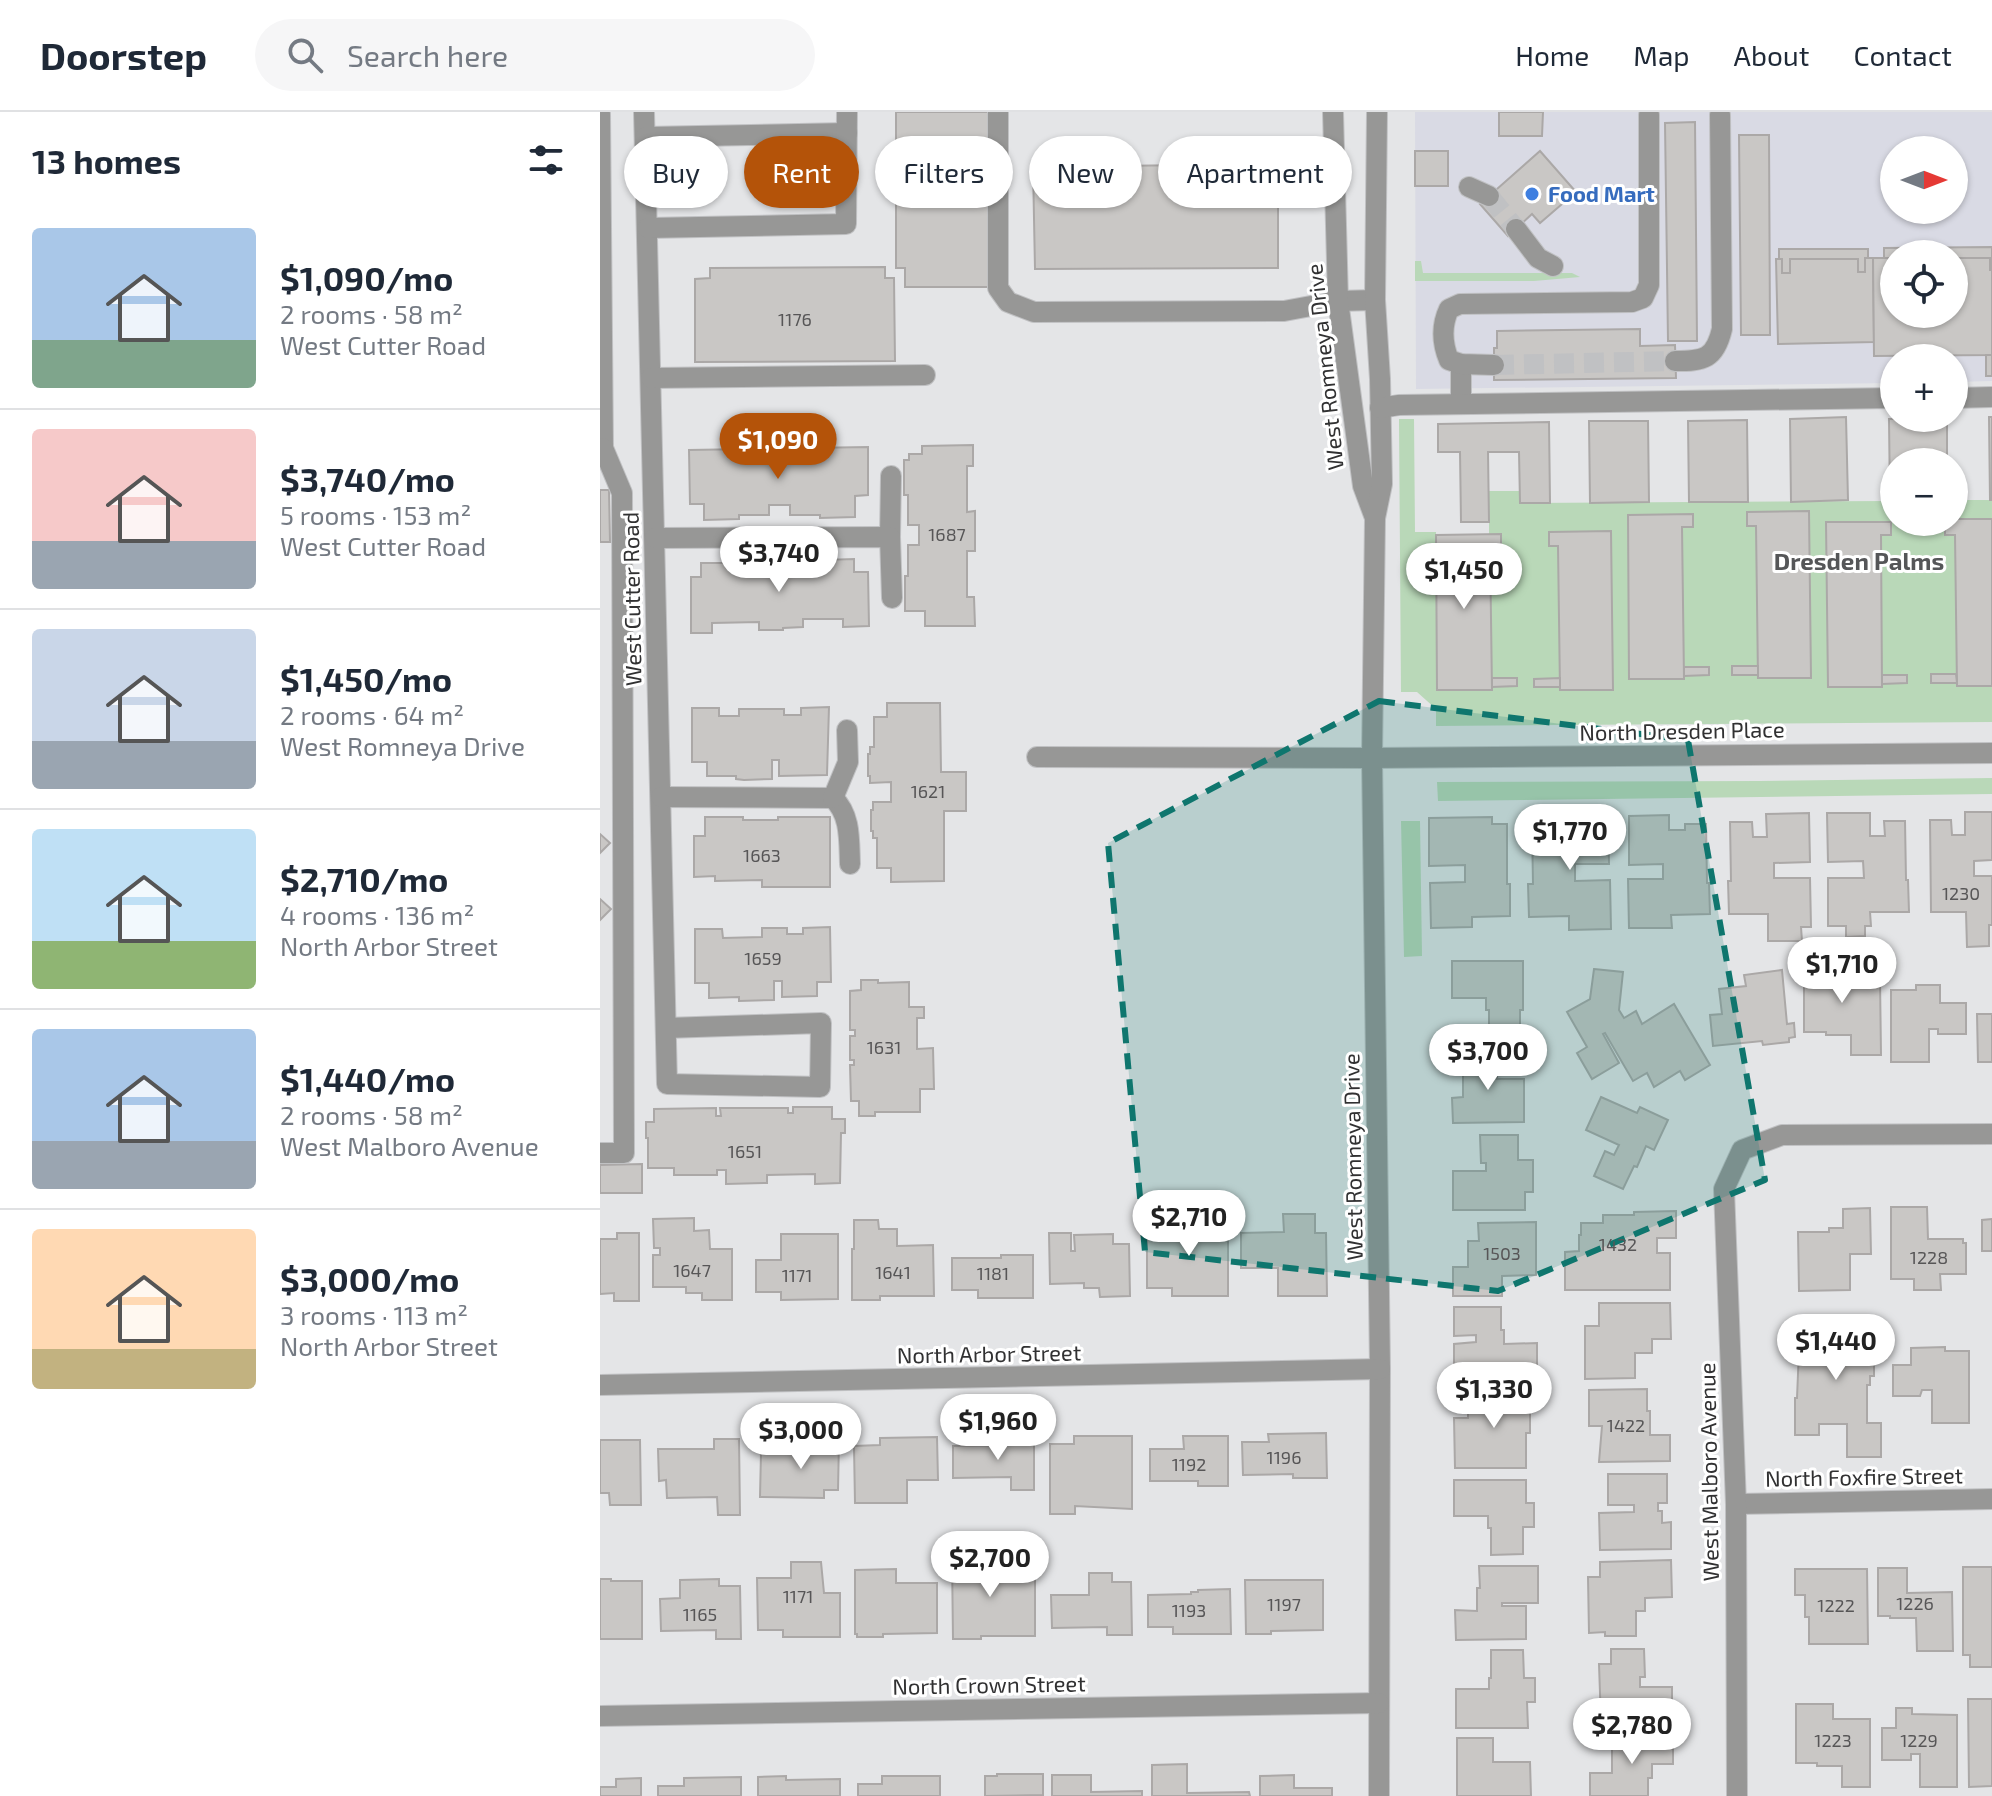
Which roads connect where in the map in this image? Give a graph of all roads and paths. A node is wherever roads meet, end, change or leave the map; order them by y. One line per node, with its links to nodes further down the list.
1 (644, 112): 10 (street, West Cutter Road)
2 (847, 112): 9 (street)
3 (998, 112): 19 (street)
4 (1333, 112): 19 (street, West Romneya Drive)
5 (1377, 112): 18 (street, West Romneya Drive)
6 (600, 114): 20 (street)
7 (1649, 115): 22 (street)
8 (1720, 115): 21 (street)
9 (847, 133): 11 (street); 15 (street)
10 (646, 136)
11 (696, 136)
12 (1469, 187): 13 (street)
13 (1489, 196)
14 (648, 208): 15 (street, West Cutter Road)
15 (648, 228): 25 (street, West Cutter Road)
16 (1516, 229): 17 (street)
17 (1553, 266)
18 (1375, 300): 19 (street); 30 (street, West Romneya Drive)
19 (1338, 301): 33 (street, West Romneya Drive)
20 (601, 334): 31 (street)
21 (1675, 361)
22 (1461, 364): 23 (street); 29 (street)
23 (1494, 365)
24 (925, 375): 25 (street)
25 (651, 378): 35 (street, West Cutter Road)
26 (1992, 397): 28 (street)
27 (1880, 398): 29 (street)
28 (1968, 398)
29 (1461, 404): 30 (street)
30 (1380, 408): 33 (street, West Romneya Drive)
31 (601, 448): 46 (street)
32 (891, 476): 34 (street)
33 (1375, 518): 40 (street, West Romneya Drive)
34 (890, 537): 35 (street); 36 (street)
35 (655, 538): 41 (street, West Cutter Road)
36 (892, 598)
37 (847, 730): 42 (street)
38 (1992, 753): 40 (street, North Dresden Place)
39 (1037, 757): 40 (street, North Dresden Place)
40 (1372, 758): 47 (street, West Romneya Drive)
41 (661, 797): 42 (street); 44 (street, West Cutter Road)
42 (833, 798): 43 (street)
43 (850, 864)
44 (666, 1028): 44 (street, West Cutter Road)
45 (1992, 1134): 50 (street, West Malboro Avenue)
46 (600, 1153)
47 (1380, 1369): 48 (street, North Arbor Street); 51 (street, West Romneya Drive)
48 (600, 1385)
49 (1992, 1499): 50 (street, North Foxfire Street)
50 (1736, 1504): 54 (street, West Malboro Avenue)
51 (1379, 1703): 52 (street, North Crown Street); 53 (street, West Romneya Drive)
52 (600, 1716)
53 (1379, 1796)
54 (1737, 1796)

